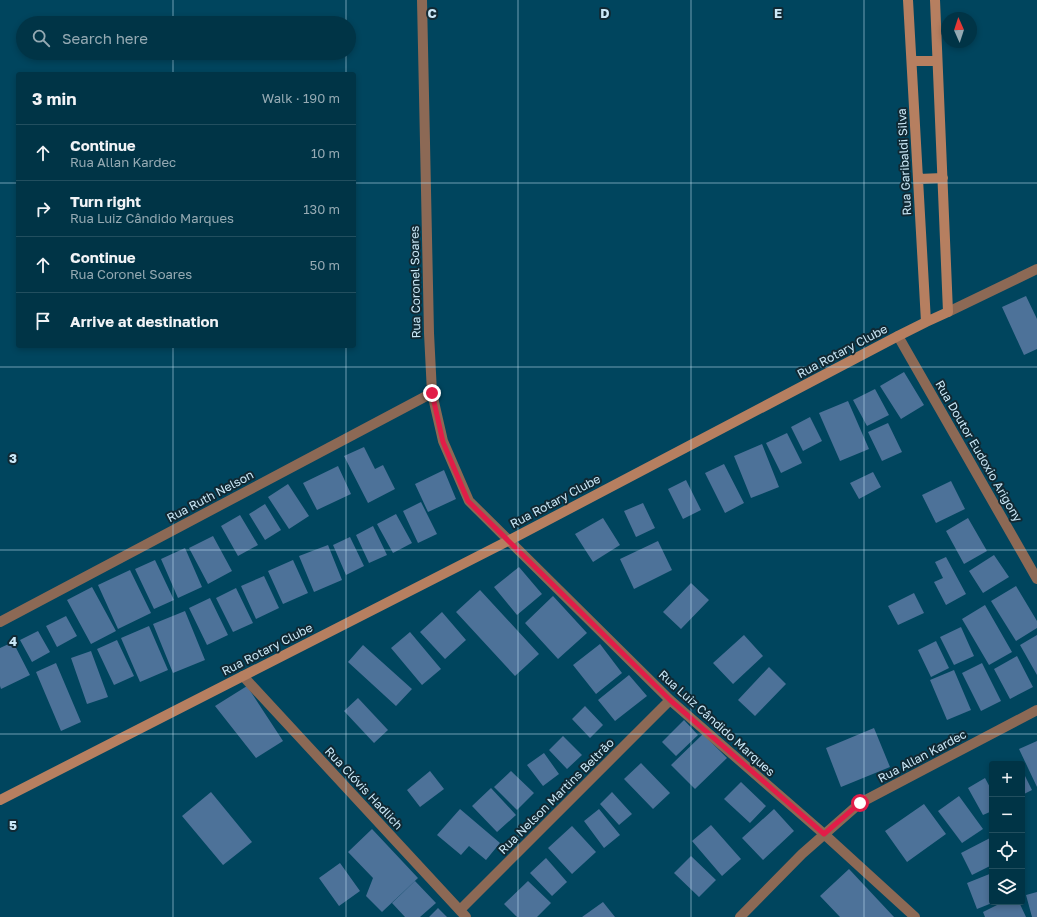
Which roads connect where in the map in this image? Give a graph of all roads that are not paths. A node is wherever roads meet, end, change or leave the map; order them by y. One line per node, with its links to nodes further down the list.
1 (422, 0): 12 (street, Rua Coronel Soares)
2 (908, 0): 4 (street, Rua Garibaldi Silva)
3 (935, 0): 5 (street)
4 (912, 61): 5 (street); 7 (street, Rua Garibaldi Silva)
5 (937, 61): 6 (street)
6 (942, 178): 7 (street); 9 (street)
7 (918, 179): 10 (street, Rua Garibaldi Silva)
8 (1037, 269): 9 (street, Rua Rotary Clube)
9 (948, 312): 10 (street, Rua Rotary Clube)
10 (926, 322): 11 (street, Rua Rotary Clube)
11 (898, 336): 13 (street, Rua Rotary Clube); 14 (street, Rua Doutor Eudoxio Arigony)
12 (432, 393): 13 (street, Rua Coronel Soares); 15 (street, Rua Ruth Nelson)
13 (508, 541): 16 (street, Rua Rotary Clube); 17 (street, Rua Luiz Cândido Marques)
14 (1037, 579)
15 (0, 622)
16 (243, 676): 19 (street, Rua Rotary Clube); 21 (street, Rua Clóvis Hadlich)
17 (670, 700): 20 (street, Rua Luiz Cândido Marques); 21 (street, Rua Nelson Martins Beltrão)
18 (1037, 710): 20 (street, Rua Allan Kardec)
19 (0, 800)
20 (824, 834): 22 (street, Rua Allan Kardec); 23 (street, Rua Luiz Cândido Marques)
21 (463, 914)
22 (740, 917)
23 (915, 917)

